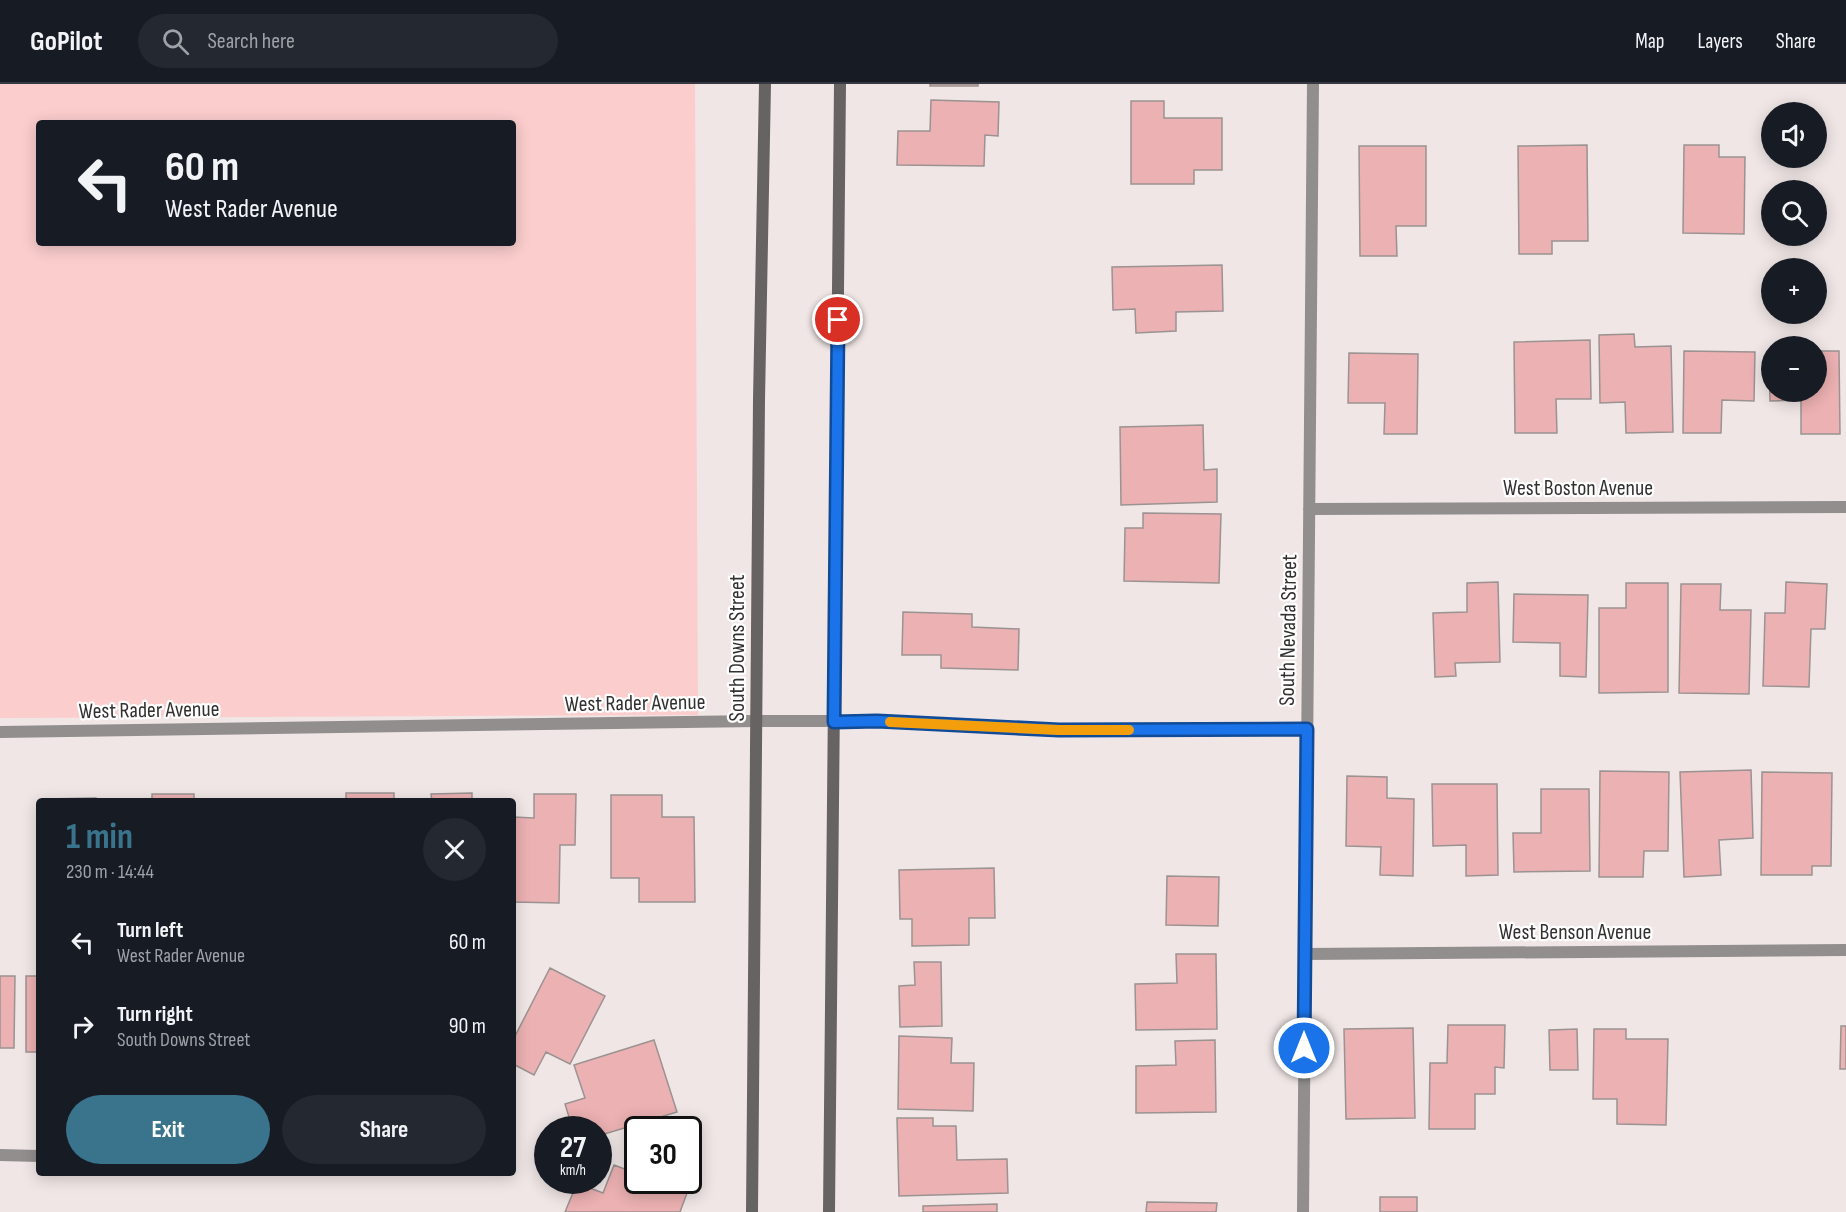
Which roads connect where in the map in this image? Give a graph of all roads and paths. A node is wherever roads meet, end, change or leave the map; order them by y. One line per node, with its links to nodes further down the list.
1 (765, 84): 6 (main road, South Downs Street)
2 (840, 84): 7 (main road)
3 (1313, 84): 5 (street, South Nevada Street)
4 (1846, 507): 5 (street, West Boston Avenue)
5 (1309, 509): 8 (street, South Nevada Street)
6 (756, 721): 7 (street, West Rader Avenue); 9 (street, West Rader Avenue); 14 (main road, South Downs Street)
7 (834, 722): 8 (street, West Rader Avenue); 15 (main road)
8 (1307, 729): 11 (street, South Nevada Street)
9 (0, 732)
10 (1846, 950): 11 (street, West Benson Avenue)
11 (1305, 954): 16 (street, South Nevada Street)
12 (0, 1155): 13 (street)
13 (36, 1156)
14 (752, 1212)
15 (829, 1212)
16 (1303, 1212)

